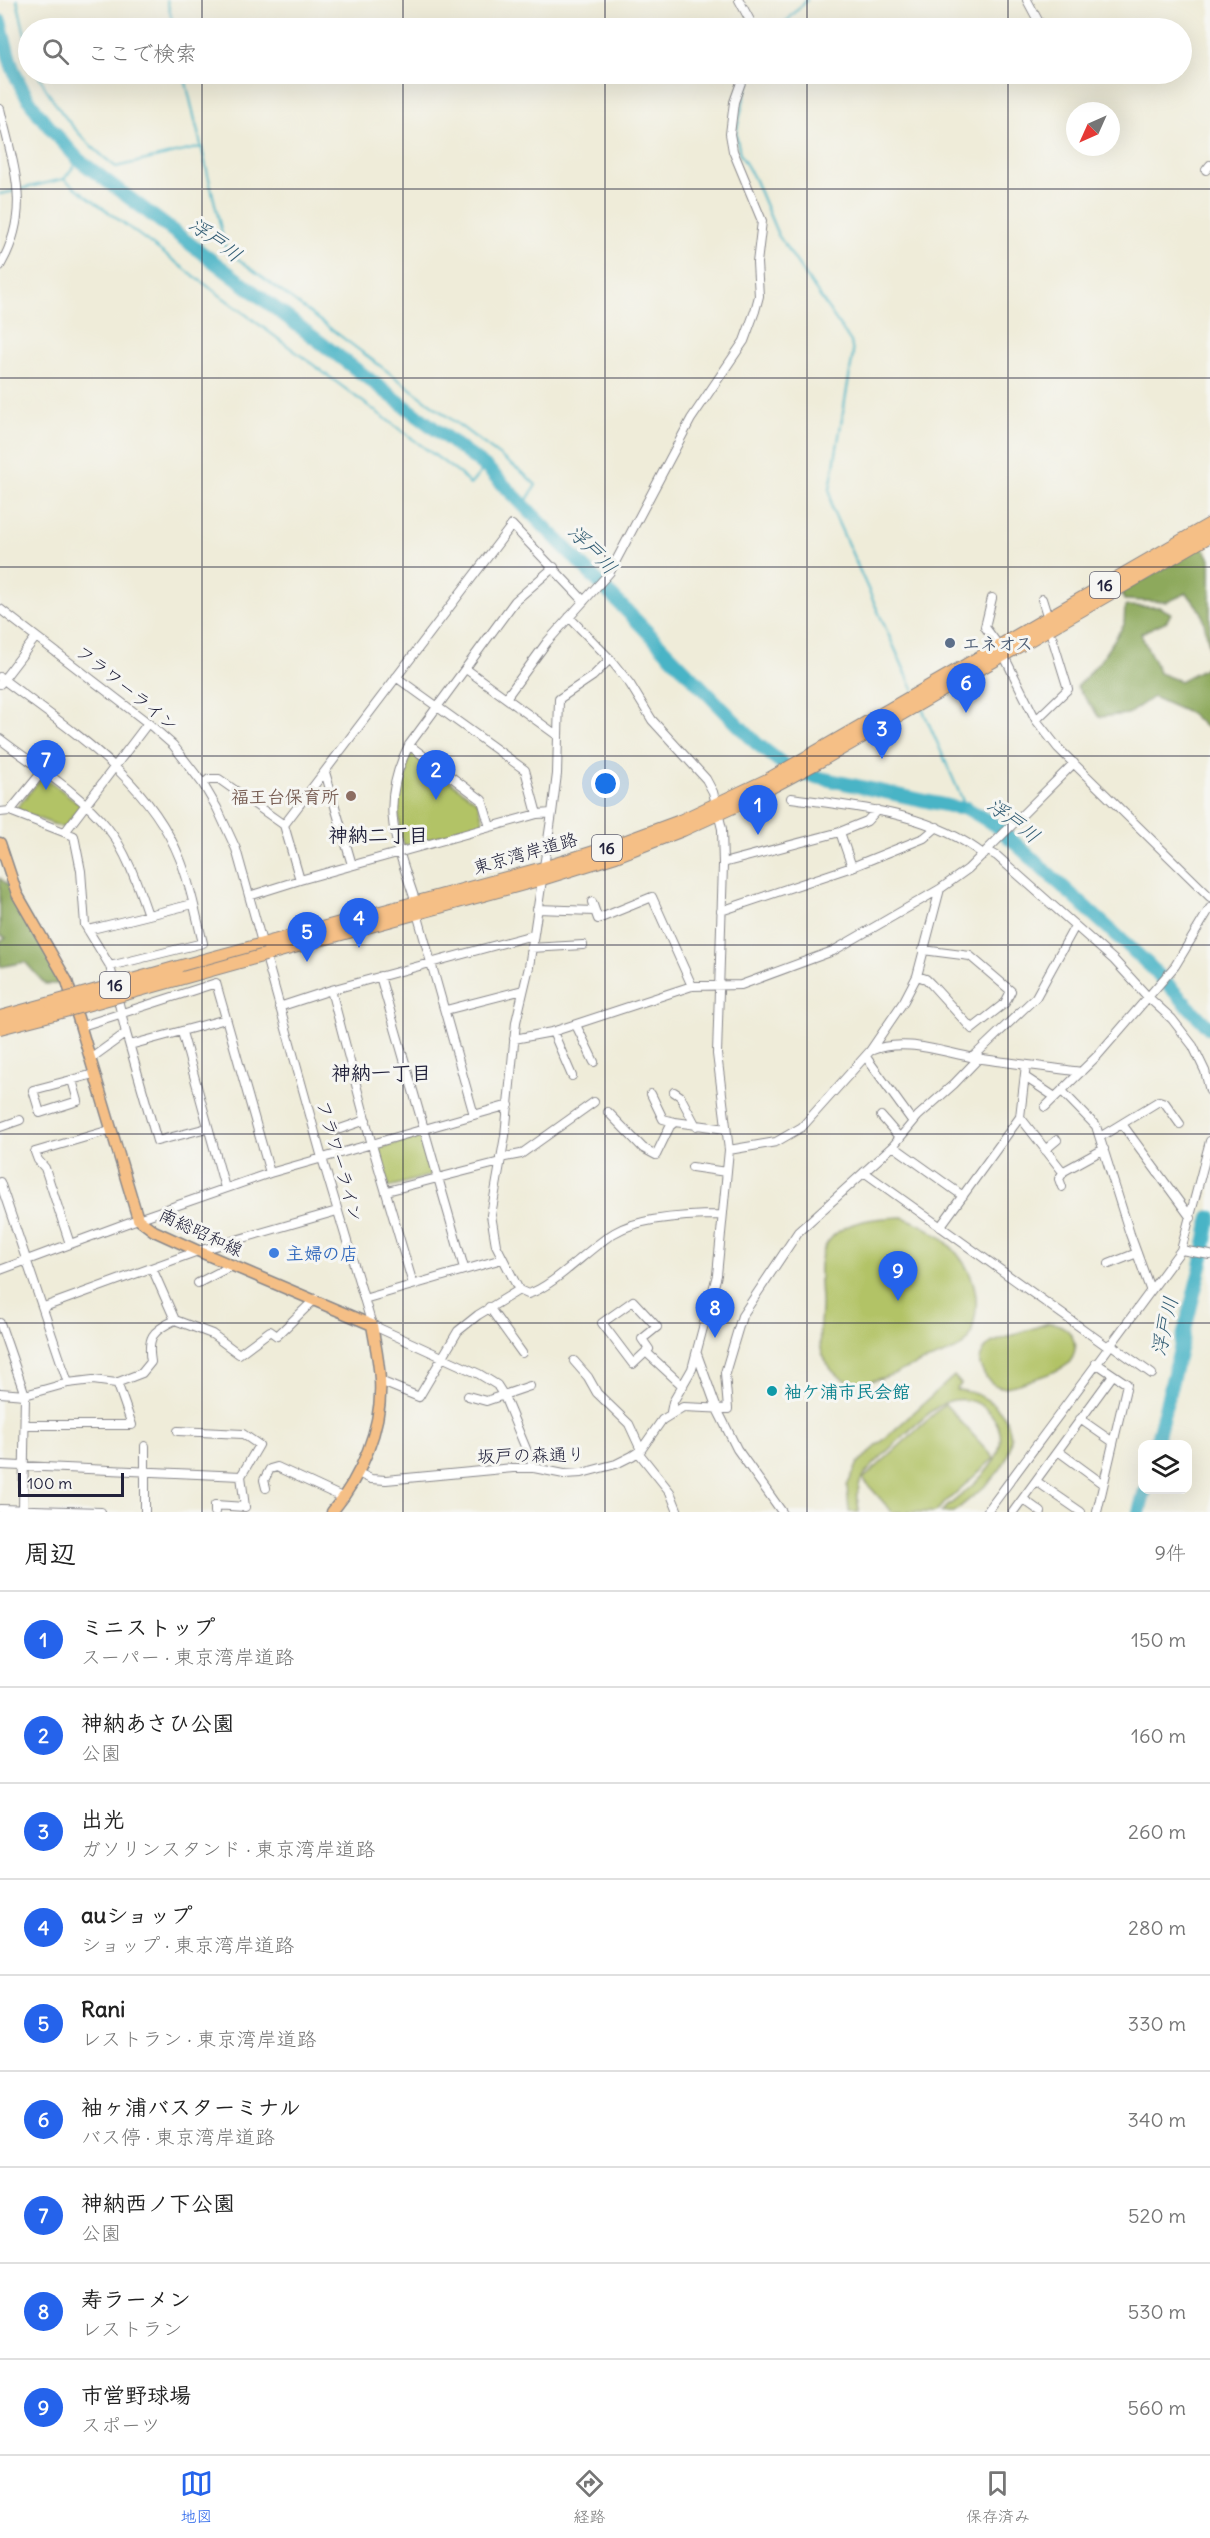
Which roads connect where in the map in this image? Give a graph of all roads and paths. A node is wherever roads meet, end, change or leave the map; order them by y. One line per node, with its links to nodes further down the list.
1 (739, 0): 3 (street)
2 (1028, 0): 4 (street)
3 (749, 18)
4 (1037, 18)
5 (740, 84): 12 (street)
6 (0, 110): 7 (street)
7 (0, 266)
8 (1210, 524): 19 (highway, 東京湾岸道路 / 16)
9 (1210, 536): 19 (highway, 東京湾岸道路 / 16)
10 (554, 567): 12 (street); 21 (street); 22 (street)
11 (992, 598): 19 (street)
12 (586, 599): 16 (street)
13 (1042, 599): 15 (street)
14 (0, 609): 17 (street, フラワーライン)
15 (1046, 612)
16 (569, 617): 20 (street); 24 (street)
17 (36, 637): 23 (street); 27 (street, フラワーライン)
18 (1052, 637): 26 (street)
19 (1002, 651): 26 (street); 38 (highway, 東京湾岸道路 / 16)
20 (610, 659): 28 (street); 38 (street)
21 (466, 669): 24 (street); 25 (street)
22 (396, 677): 25 (street); 34 (street)
23 (1, 680): 32 (street)
24 (506, 698): 28 (street)
25 (436, 707): 30 (street); 42 (street)
26 (1036, 720): 31 (street)
27 (148, 723): 32 (street); 35 (street, フラワーライン)
28 (558, 736): 41 (street)
29 (0, 739): 33 (street)
30 (408, 745): 44 (street); 49 (street)
31 (1074, 763): 50 (street); 58 (street)
32 (115, 765): 37 (street); 59 (street)
33 (42, 772): 37 (street); 40 (street)
34 (325, 772): 43 (street); 52 (street)
35 (203, 784): 43 (street); 57 (street, フラワーライン)
36 (791, 798): 39 (street)
37 (85, 804): 46 (street); 64 (street)
38 (718, 809): 51 (street, 坂戸の森通り); 54 (highway, 東京湾岸道路 / 16)
39 (877, 810): 45 (street); 47 (street)
40 (5, 811): 46 (street)
41 (552, 813): 42 (street); 54 (street)
42 (537, 814): 44 (street)
43 (284, 825): 55 (street)
44 (490, 827): 49 (street)
45 (937, 827): 50 (street); 53 (street)
46 (65, 832): 66 (street)
47 (840, 832): 51 (street); 53 (street)
48 (0, 843): 88 (main road, 南総昭和線)
49 (399, 852): 52 (street); 60 (street)
50 (986, 853): 56 (street); 65 (street)
51 (723, 863): 63 (street, 坂戸の森通り)
52 (352, 865): 55 (street)
53 (852, 867): 63 (street)
54 (542, 874): 60 (highway, 東京湾岸道路 / 16); 62 (street)
55 (300, 880): 57 (street)
56 (940, 889): 71 (street); 77 (street)
57 (249, 896): 70 (street, フラワーライン)
58 (1210, 897)
59 (193, 904): 64 (street); 73 (street)
60 (416, 908): 70 (highway, 東京湾岸道路 / 16); 72 (street)
61 (1210, 908): 80 (street)
62 (537, 909): 67 (street); 76 (street)
63 (721, 911): 77 (street, 坂戸の森通り)
64 (148, 915): 66 (street)
65 (1075, 926): 80 (street); 96 (street)
66 (88, 930): 73 (street)
67 (533, 935): 69 (street); 72 (street)
68 (583, 945): 69 (street)
69 (531, 948): 79 (street)
70 (263, 950): 81 (street, フラワーライン); 82 (highway, 東京湾岸道路 / 16, bridge)
71 (923, 950): 75 (street); 75 (street)
72 (432, 962): 74 (street); 83 (street)
73 (110, 966): 84 (street)
74 (380, 976): 78 (street); 128 (street)
75 (916, 976): 95 (street)
76 (692, 986): 77 (street); 87 (street)
77 (718, 986): 126 (street, 坂戸の森通り)
78 (331, 990): 81 (street); 117 (street)
79 (523, 990): 83 (street); 93 (street)
80 (1148, 997): 100 (street); 105 (street)
81 (279, 1006): 138 (street, フラワーライン)
82 (53, 1008): 85 (highway, 東京湾岸道路 / 16); 89 (highway, 東京湾岸道路 / 16)
83 (446, 1010): 113 (street)
84 (122, 1012): 86 (street); 88 (street); 92 (street)
85 (0, 1017)
86 (226, 1019): 90 (street); 144 (street)
87 (576, 1025): 91 (street); 98 (street)
88 (82, 1026): 97 (main road, 南総昭和線)
89 (0, 1028)
90 (182, 1032): 94 (street); 124 (street)
91 (553, 1032): 93 (street); 102 (street)
92 (126, 1033): 94 (street); 97 (street)
93 (514, 1039): 110 (street)
94 (130, 1045): 124 (street)
95 (868, 1054): 96 (street); 119 (street); 136 (street)
96 (976, 1058): 99 (street); 119 (street)
97 (90, 1059): 101 (main road, 南総昭和線)
98 (594, 1062)
99 (1026, 1065): 100 (street); 103 (street)
100 (1081, 1072): 108 (street)
101 (94, 1074): 104 (street); 127 (main road, 南総昭和線)
102 (572, 1076)
103 (1025, 1077): 108 (street); 115 (street)
104 (72, 1080): 104 (street)
105 (1210, 1091)
106 (674, 1092): 122 (street)
107 (651, 1094): 118 (street)
108 (1059, 1094): 111 (street); 129 (street)
109 (594, 1102): 139 (street)
110 (509, 1105): 113 (street); 139 (street)
111 (1045, 1107)
112 (608, 1112): 118 (street)
113 (474, 1115): 128 (street)
114 (881, 1116): 130 (street)
115 (1020, 1117): 137 (street); 150 (street)
116 (20, 1120): 123 (street)
117 (366, 1120): 125 (street); 133 (street)
118 (675, 1122): 122 (street)
119 (913, 1122): 130 (street)
120 (1122, 1124): 121 (street); 129 (street); 153 (street)
121 (1180, 1124)
122 (696, 1126): 126 (street)
123 (0, 1127)
124 (207, 1128): 148 (street)
125 (340, 1129)
126 (726, 1129): 136 (street, 坂戸の森通り)
127 (110, 1130): 154 (main road, 南総昭和線); 156 (street)
128 (423, 1130): 133 (street); 145 (street)
129 (1100, 1137): 135 (street)
130 (900, 1138): 134 (street)
131 (1057, 1140): 137 (street)
132 (1210, 1141): 153 (street)
133 (372, 1145): 138 (street); 149 (street)
134 (893, 1146): 142 (street); 150 (street)
135 (1104, 1149): 143 (street); 159 (street)
136 (729, 1150): 141 (street, 坂戸の森通り)
137 (1045, 1150): 143 (street)
138 (322, 1158): 144 (street); 151 (street, フラワーライン)
139 (500, 1160): 145 (street); 161 (street)
140 (692, 1167): 141 (street)
141 (726, 1172): 152 (street, 坂戸の森通り)
142 (864, 1172): 155 (street); 197 (street)
143 (1063, 1172): 147 (street)
144 (270, 1173): 148 (street)
145 (438, 1179): 149 (street); 166 (street)
146 (0, 1182): 162 (street)
147 (1062, 1187)
148 (225, 1188): 154 (street)
149 (387, 1191): 169 (street)
150 (963, 1196): 155 (street)
151 (338, 1211): 157 (street); 173 (street, フラワーライン)
152 (722, 1215): 171 (street); 182 (street, 坂戸の森通り)
153 (1191, 1218): 158 (street)
154 (138, 1219): 156 (street); 157 (main road, 南総昭和線)
155 (940, 1227): 179 (street)
156 (70, 1244): 162 (street)
157 (198, 1251): 164 (main road, 南総昭和線); 165 (street)
158 (1181, 1251): 160 (street); 170 (street)
159 (1137, 1253): 163 (street); 170 (street)
160 (1210, 1255)
161 (502, 1259): 166 (street); 171 (street)
162 (27, 1260): 167 (street); 174 (street)
163 (1109, 1264)
164 (233, 1265): 168 (street); 172 (main road, 南総昭和線)
165 (152, 1268): 174 (street); 176 (street)
166 (464, 1268): 169 (street)
167 (0, 1270)
168 (198, 1283)
169 (413, 1284): 173 (street)
170 (1150, 1289): 179 (street)
171 (519, 1290): 175 (street)
172 (315, 1299): 176 (street); 178 (main road, 南総昭和線)
173 (364, 1299): 178 (street, フラワーライン)
174 (44, 1307): 190 (street)
175 (489, 1307): 181 (street); 183 (street)
176 (175, 1320): 189 (street)
177 (0, 1323): 194 (street)
178 (372, 1324): 183 (street); 188 (main road)
179 (1109, 1345): 185 (street); 186 (street)
180 (646, 1352): 180 (street); 192 (street)
181 (522, 1353)
182 (696, 1354): 192 (street, 坂戸の森通り); 197 (street)
183 (444, 1356): 188 (street); 196 (street)
184 (574, 1361): 204 (street)
185 (1096, 1363): 187 (street); 226 (street)
186 (1152, 1374)
187 (1113, 1375): 199 (street); 202 (street)
188 (380, 1381): 210 (main road)
189 (117, 1382): 190 (street); 200 (street)
190 (68, 1383): 194 (street)
191 (530, 1386): 196 (street)
192 (683, 1386): 198 (street, 坂戸の森通り)
193 (0, 1393): 194 (street)
194 (25, 1395): 200 (street)
195 (468, 1395): 196 (street)
196 (504, 1396): 208 (street)
197 (717, 1409): 198 (street); 225 (street)
198 (671, 1412): 204 (street, 坂戸の森通り)
199 (1080, 1419): 202 (street); 205 (street)
200 (25, 1425): 207 (street)
201 (178, 1431): 211 (street)
202 (1113, 1442): 213 (street)
203 (145, 1446): 209 (street)
204 (639, 1451): 208 (street, 坂戸の森通り); 224 (street)
205 (1058, 1451): 212 (street); 213 (street)
206 (0, 1466): 207 (street)
207 (23, 1466): 209 (street); 218 (street)
208 (534, 1468): 210 (street, 坂戸の森通り)
209 (144, 1472): 211 (street); 221 (street)
210 (358, 1473): 215 (main road)
211 (241, 1476): 222 (street)
212 (1036, 1481): 216 (street); 229 (street)
213 (1103, 1484): 230 (street)
214 (266, 1488): 215 (street)
215 (344, 1498): 223 (main road)
216 (1023, 1499): 227 (street); 228 (street)
217 (0, 1509): 218 (street)
218 (22, 1509): 219 (street)
219 (68, 1511): 220 (street)
220 (101, 1512)
221 (146, 1512)
222 (215, 1512)
223 (332, 1512)
224 (678, 1512)
225 (783, 1512)
226 (987, 1512)
227 (1014, 1512)
228 (1041, 1512)
229 (1081, 1512)
230 (1097, 1512)

